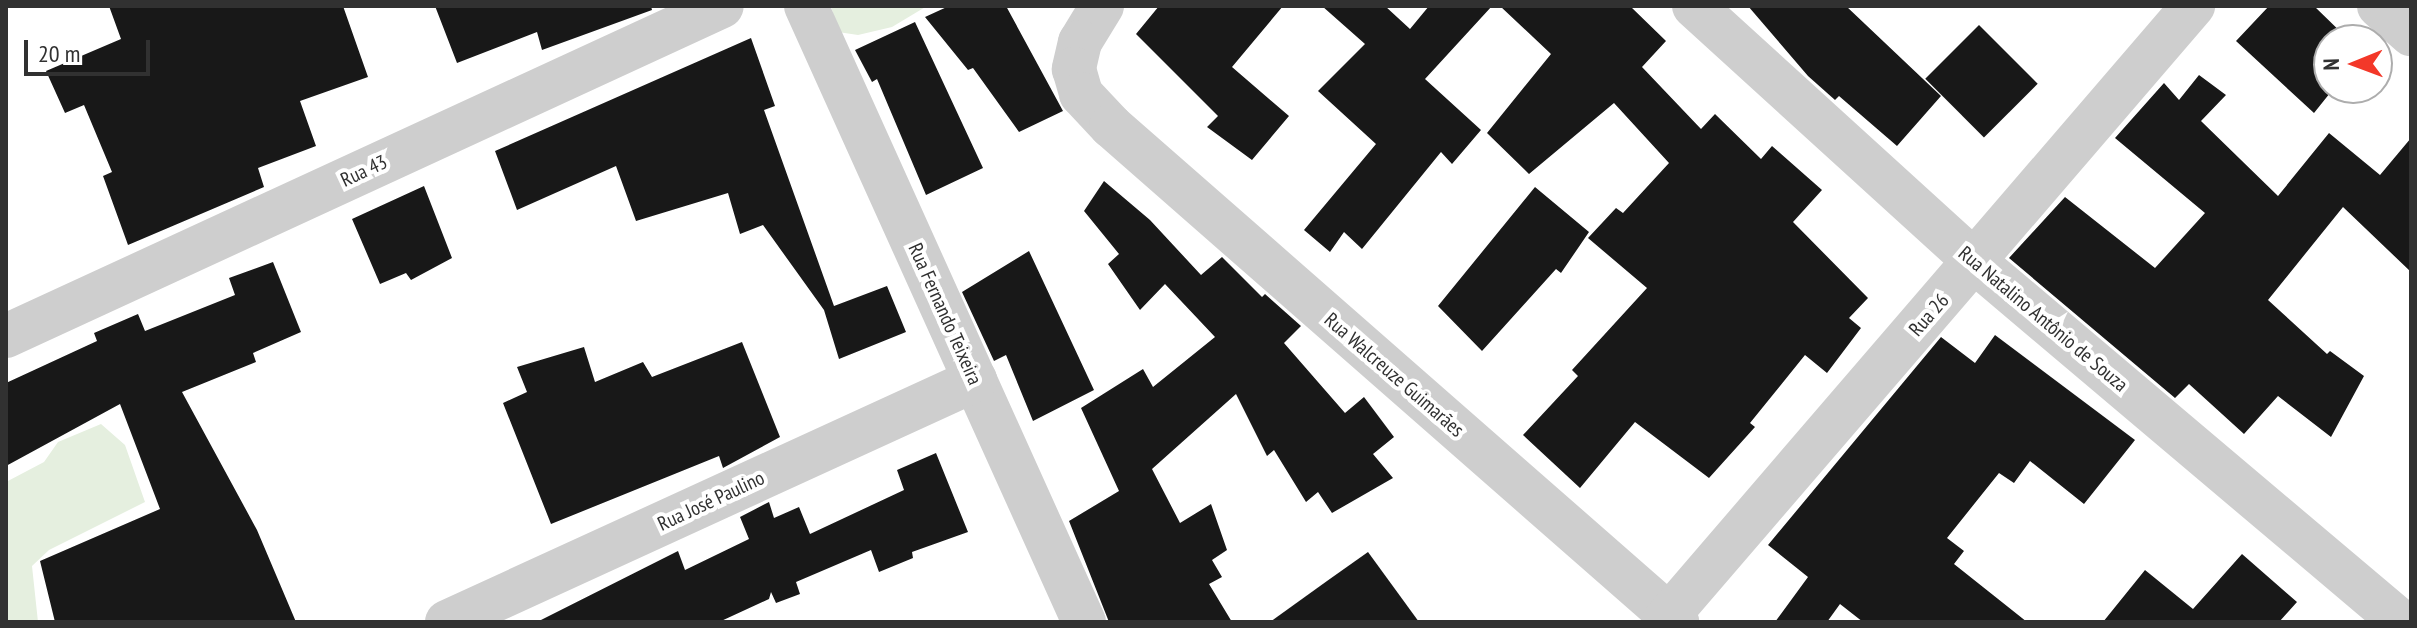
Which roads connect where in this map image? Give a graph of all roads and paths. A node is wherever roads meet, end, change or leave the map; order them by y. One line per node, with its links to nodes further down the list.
1 (722, 6): 9 (street, Rua 43)
2 (806, 6): 10 (street, Rua Fernando Teixeira)
3 (1102, 6): 11 (street, Rua Walcreuze Guimarães)
4 (1694, 6): 8 (street, Rua Natalino Antônio de Souza)
5 (2193, 6): 8 (street, Rua 26)
6 (2379, 6): 7 (street)
7 (2411, 34)
8 (1975, 262): 11 (street, Rua 26); 14 (street, Rua Natalino Antônio de Souza)
9 (6, 336)
10 (975, 380): 12 (street, Rua José Paulino); 13 (street, Rua Fernando Teixeira)
11 (1670, 620)
12 (447, 622)
13 (1084, 622)
14 (2401, 622)

